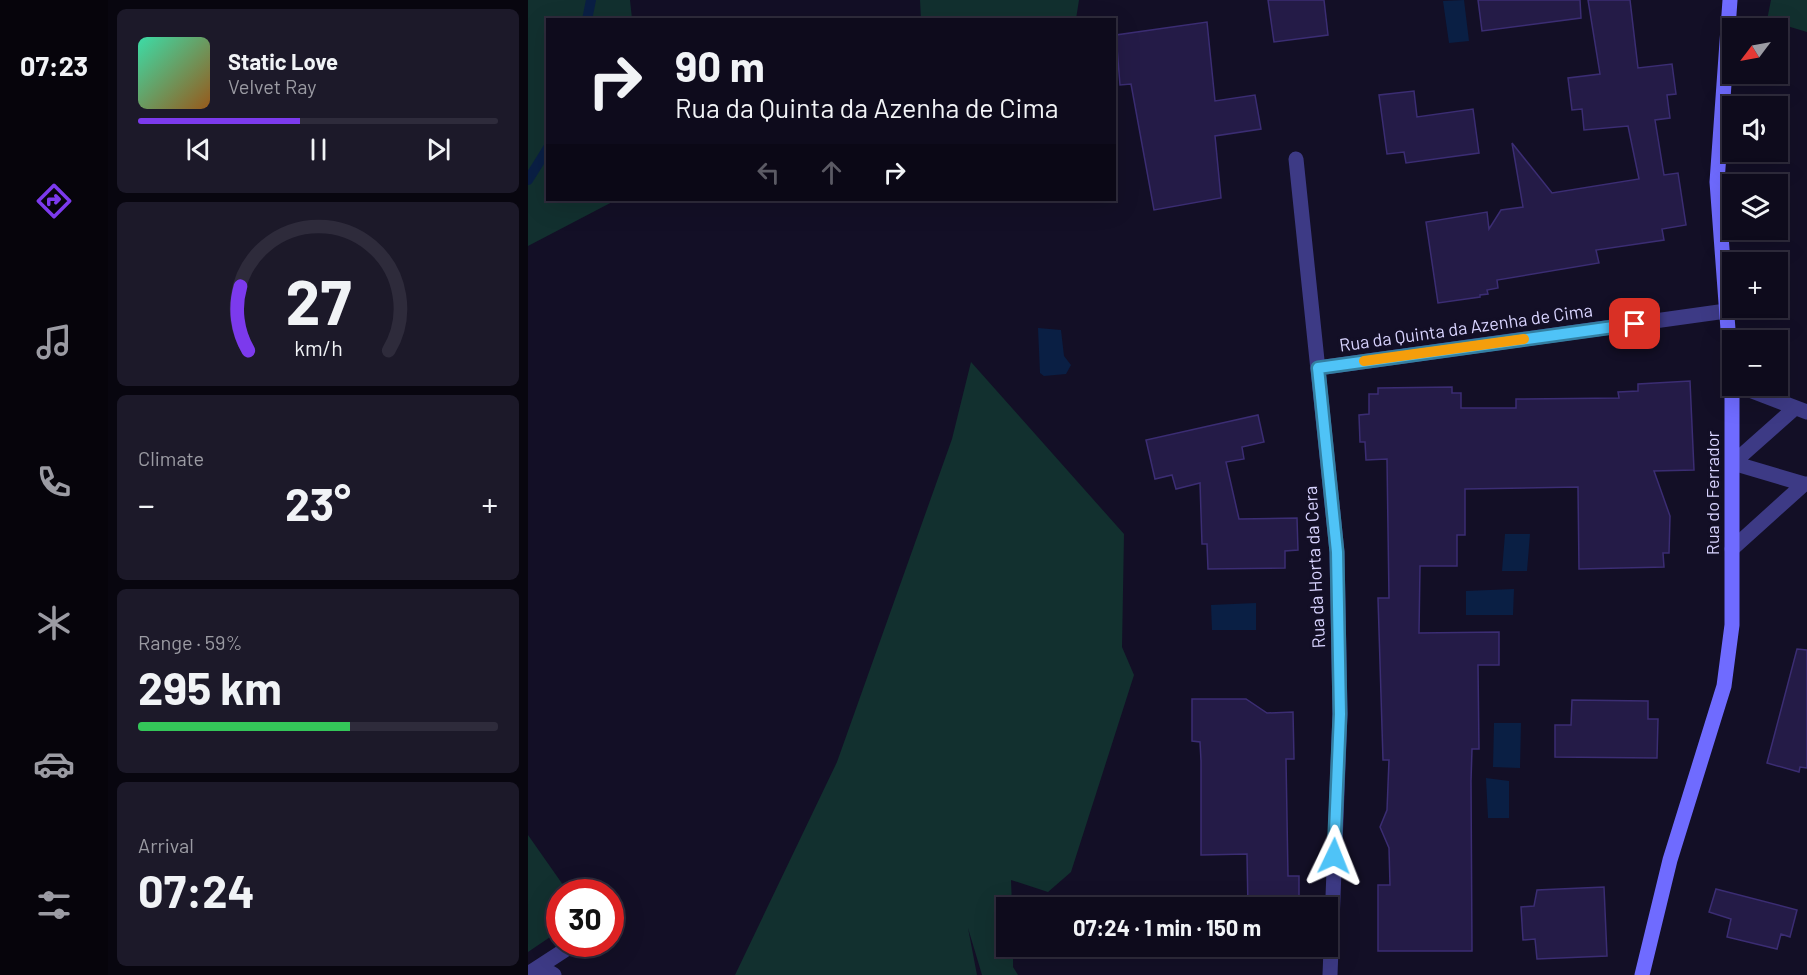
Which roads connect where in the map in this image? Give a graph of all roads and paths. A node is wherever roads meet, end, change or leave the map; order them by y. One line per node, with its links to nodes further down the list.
1 (1730, 0): 3 (street, Rua do Ferrador)
2 (1296, 159): 5 (street, Rua da Horta da Cera)
3 (1722, 254)
4 (1722, 312): 5 (street, Rua da Quinta da Azenha de Cima)
5 (1318, 368): 14 (street, Rua da Horta da Cera)
6 (1732, 396): 9 (street, Rua do Ferrador)
7 (1765, 396): 8 (street)
8 (1801, 410): 9 (street)
9 (1733, 463): 10 (street); 11 (street, Rua do Ferrador)
10 (1805, 484): 11 (street)
11 (1732, 549): 15 (street, Rua do Ferrador)
12 (559, 957): 13 (street)
13 (541, 972)
14 (1330, 975)
15 (1642, 975)

